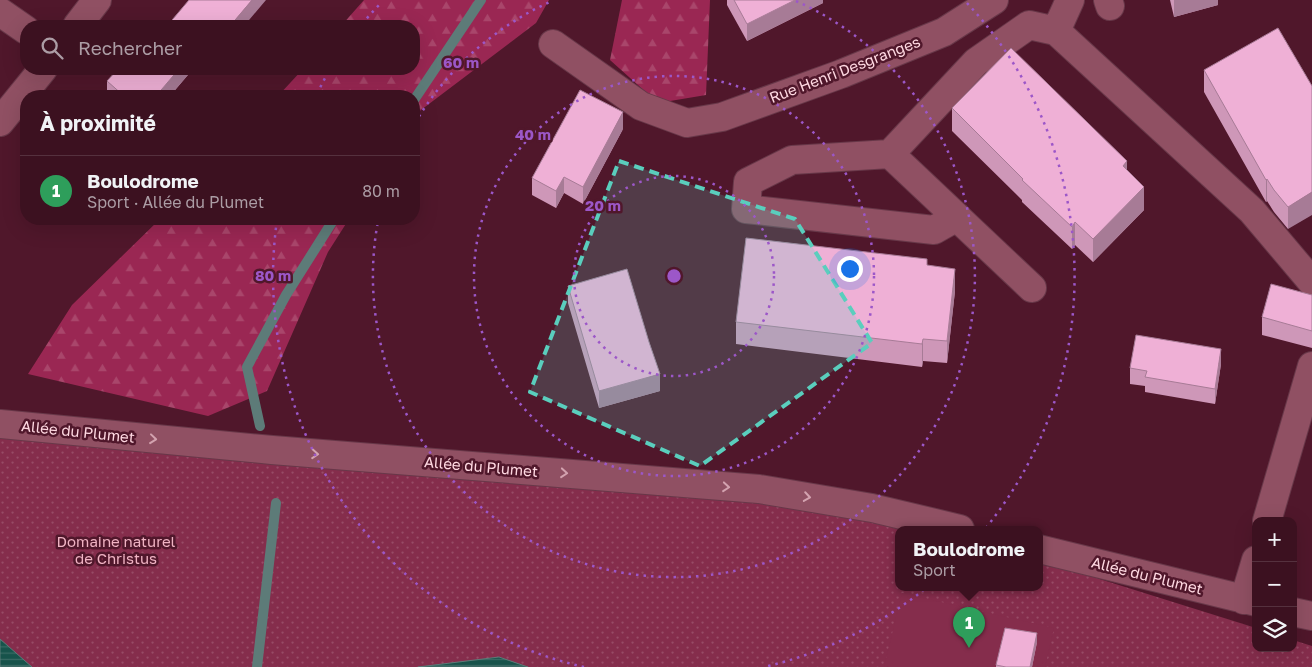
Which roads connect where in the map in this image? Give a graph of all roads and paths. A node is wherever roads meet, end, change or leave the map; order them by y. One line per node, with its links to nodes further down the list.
1 (97, 0): 5 (street)
2 (994, 0): 8 (street, Rue Henri Desgranges)
3 (1070, 0): 7 (street)
4 (0, 12): 6 (street)
5 (82, 20)
6 (20, 26)
7 (1056, 31): 13 (street); 15 (street)
8 (553, 44)
9 (38, 75): 10 (street)
10 (26, 90)
11 (20, 97): 12 (street)
12 (0, 122)
13 (890, 154): 14 (street); 14 (street)
14 (956, 217): 16 (street)
15 (1312, 282)
16 (1032, 288)
17 (1312, 366): 19 (street)
18 (0, 424): 20 (street, Allée du Plumet, one-way to 20)
19 (1268, 517)
20 (947, 526)
21 (1043, 550): 23 (street, Allée du Plumet)
22 (1256, 562): 23 (street)
23 (1250, 601)
24 (1297, 613): 25 (street)
25 (1312, 616)

